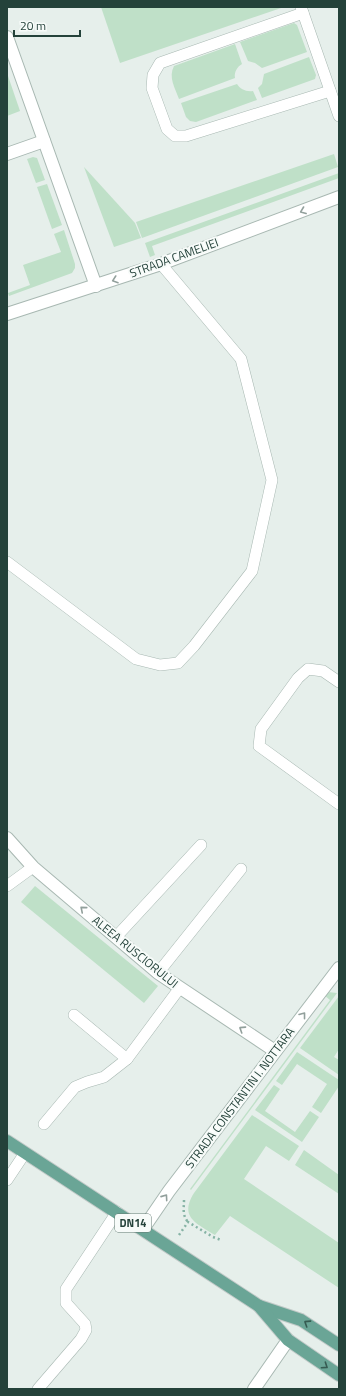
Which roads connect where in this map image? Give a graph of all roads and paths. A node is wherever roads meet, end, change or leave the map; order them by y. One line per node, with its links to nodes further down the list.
1 (302, 10): 3 (lane); 3 (lane)
2 (7, 37): 5 (street)
3 (330, 91): 4 (lane)
4 (339, 116)
5 (44, 141): 6 (street); 9 (street)
6 (7, 154)
7 (339, 197): 8 (street, STRADA CAMELIEI, one-way to 8)
8 (160, 264): 9 (street, STRADA CAMELIEI, one-way to 9); 11 (lane)
9 (96, 286): 10 (street, STRADA CAMELIEI)
10 (7, 314)
11 (7, 562)
12 (339, 682): 13 (lane)
13 (339, 804)
14 (7, 838): 16 (street, ALEEA RUSCIORULUI)
15 (201, 845): 19 (lane)
16 (33, 867): 18 (lane); 19 (street, ALEEA RUSCIORULUI, one-way to 16)
17 (241, 869): 21 (lane)
18 (7, 886)
19 (116, 937): 21 (street, ALEEA RUSCIORULUI)
20 (339, 968): 22 (street, STRADA CONSTANTIN I. NOTTARA)
21 (158, 973): 23 (street, ALEEA RUSCIORULUI)
22 (335, 981): 25 (street, STRADA CONSTANTIN I. NOTTARA, one-way to 22)
23 (179, 989): 25 (street, ALEEA RUSCIORULUI, one-way to 23); 26 (lane)
24 (74, 1015): 26 (lane)
25 (275, 1051): 32 (street, STRADA CONSTANTIN I. NOTTARA, one-way to 25)
26 (126, 1059): 27 (lane)
27 (44, 1124)
28 (7, 1141): 29 (main road, DN14)
29 (25, 1153): 30 (lane); 31 (main road, DN14)
30 (7, 1180)
31 (117, 1212): 32 (main road, DN14); 39 (lane)
32 (143, 1229): 34 (main road, DN14)
33 (221, 1240): 34 (path)
34 (171, 1247): 35 (main road, DN14)
35 (259, 1306): 36 (main road, DN14); 37 (main road, one-way to 35)
36 (288, 1340): 38 (main road, DN14, one-way to 38); 40 (street)
37 (339, 1345)
38 (339, 1376)
39 (38, 1389)
40 (254, 1389)

